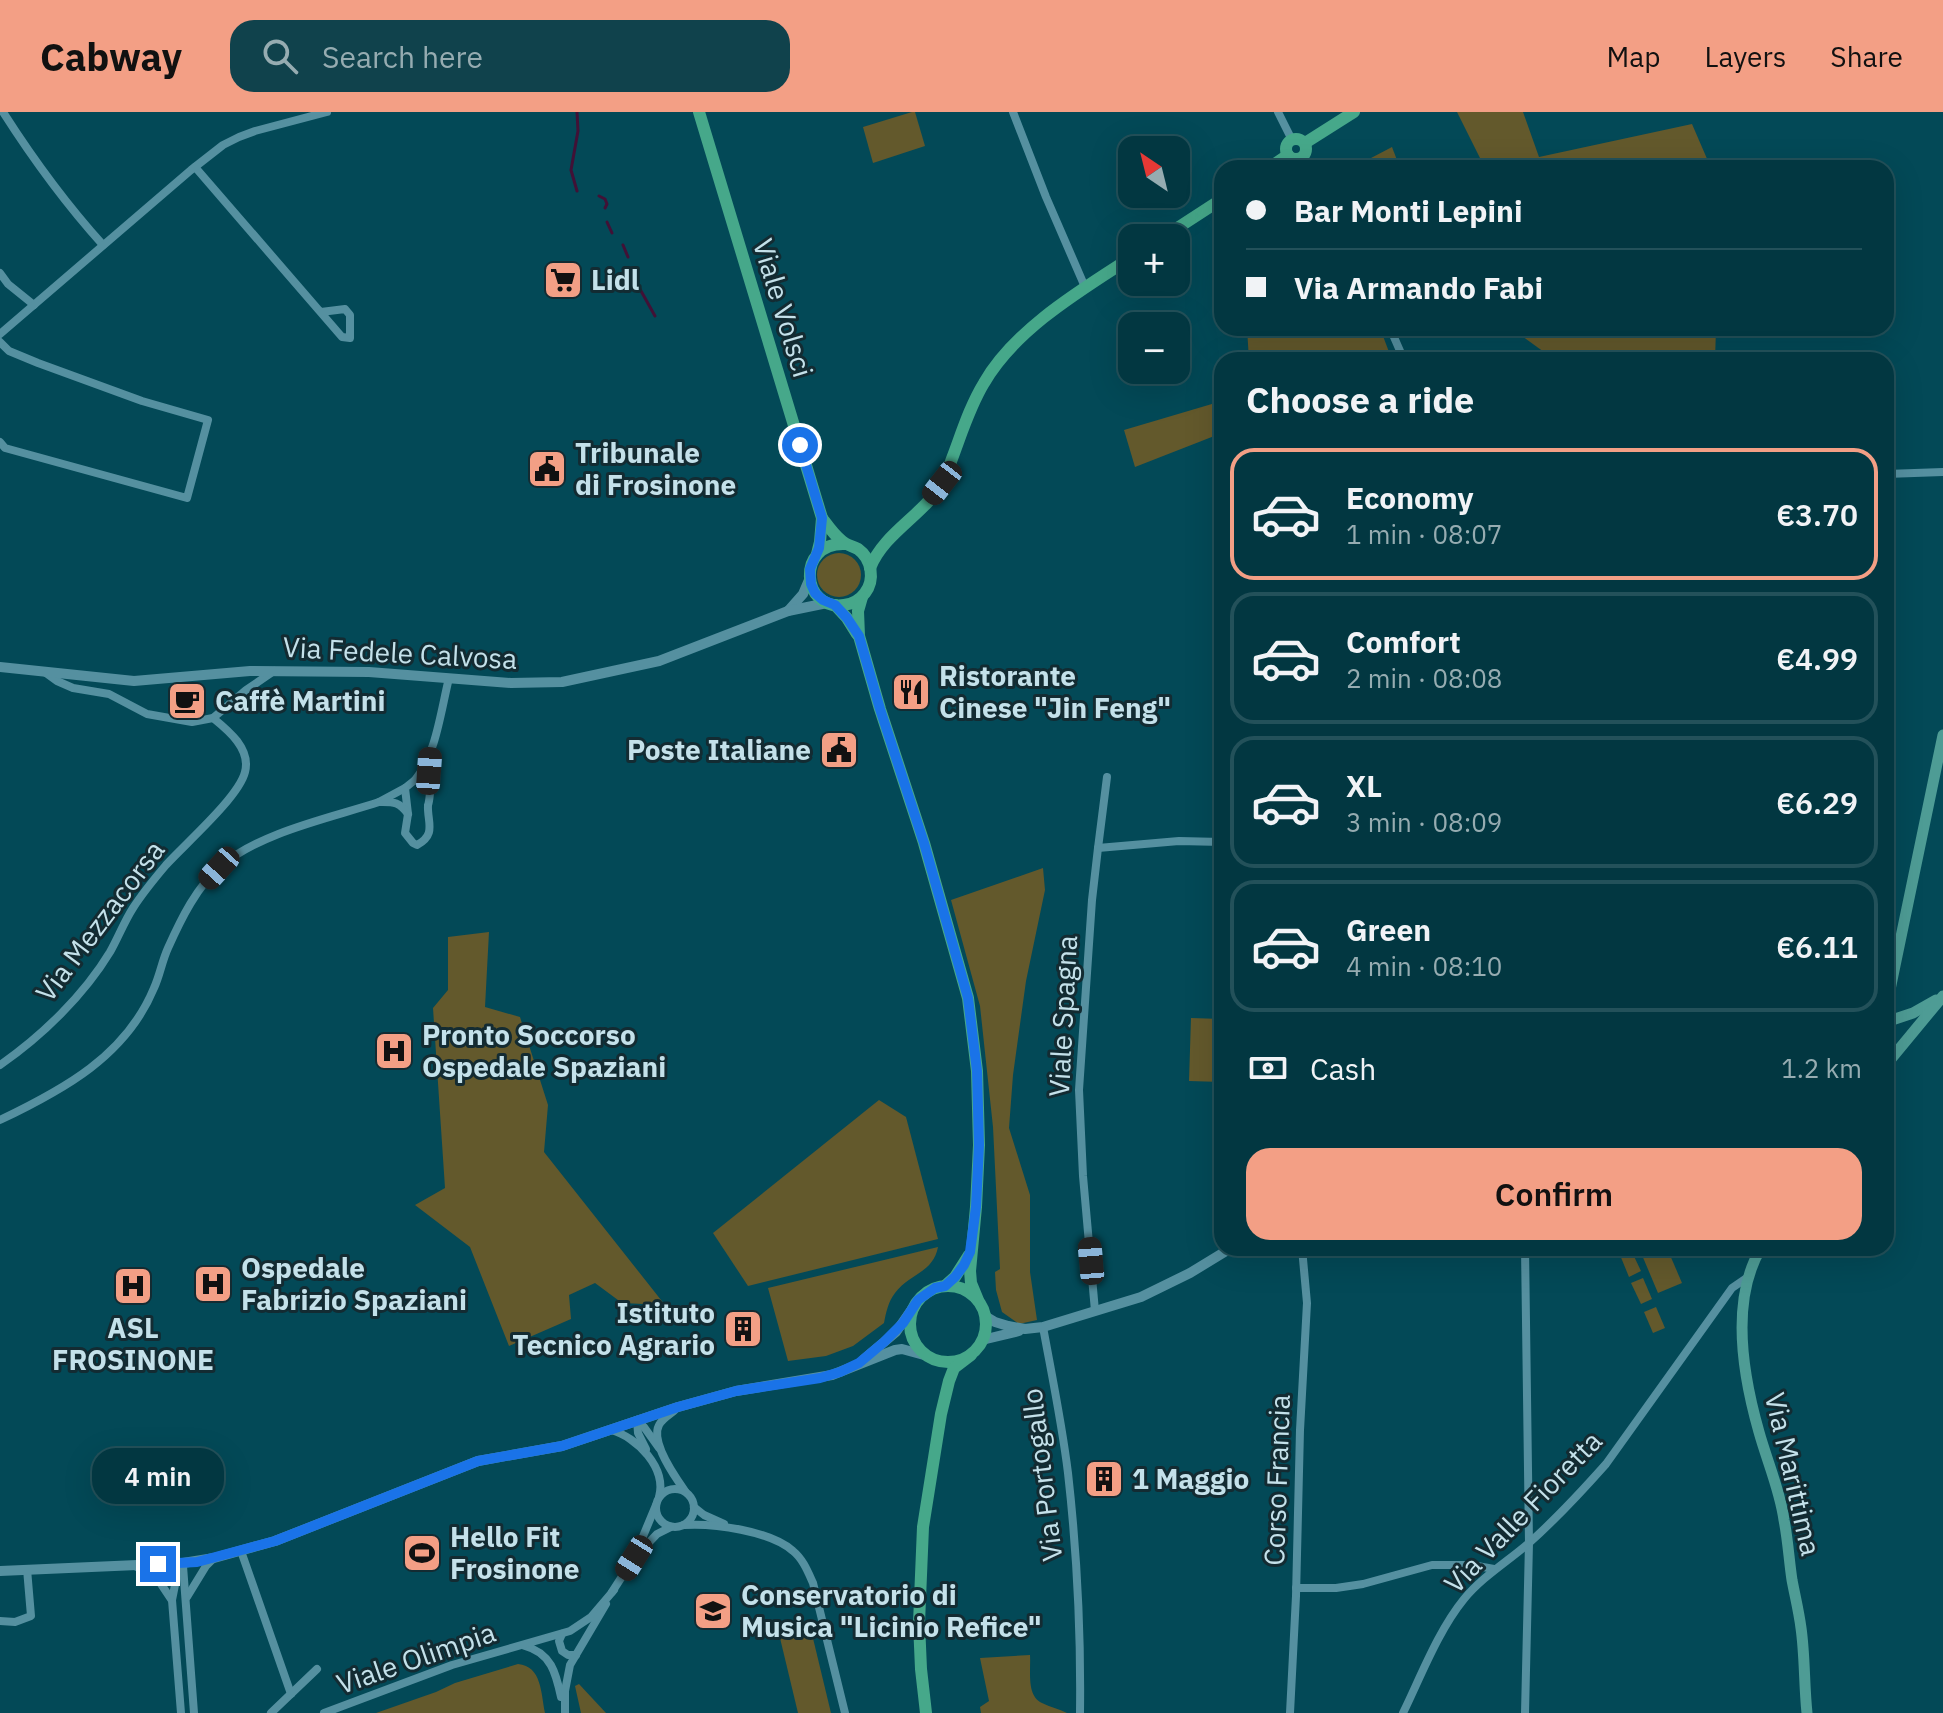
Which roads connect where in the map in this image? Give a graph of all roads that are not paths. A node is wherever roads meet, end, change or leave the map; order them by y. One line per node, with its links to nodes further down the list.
1 (3, 112): 15 (street)
2 (327, 112): 12 (street)
3 (699, 112): 26 (main road, Viale Volsci)
4 (1013, 112): 18 (street)
5 (1278, 112): 7 (street)
6 (1354, 112): 7 (main road)
7 (1298, 142): 8 (main road); 11 (main road)
8 (1288, 155): 9 (main road); 10 (main road)
9 (1281, 160)
10 (1296, 160)
11 (1305, 160)
12 (195, 167): 15 (street); 20 (street)
13 (1214, 204): 14 (main road)
14 (1184, 224)
15 (103, 245): 19 (street)
16 (1118, 266): 18 (main road)
17 (0, 273): 19 (street)
18 (1085, 287): 27 (main road)
19 (34, 305): 21 (street)
20 (321, 312)
21 (0, 334)
22 (0, 342): 23 (street)
23 (0, 442)
24 (1943, 472): 25 (street)
25 (1894, 474)
26 (822, 518): 28 (main road, Viale Volsci); 29 (main road, Viale Volsci)
27 (895, 533): 28 (main road); 30 (main road)
28 (848, 545): 29 (main road); 30 (main road)
29 (817, 554): 31 (main road)
30 (870, 568): 32 (main road)
31 (809, 580): 33 (main road); 34 (street)
32 (862, 597): 33 (main road); 35 (main road)
33 (831, 604): 34 (street, Via Fedele Calvosa); 35 (main road)
34 (788, 611): 39 (street, Via Fedele Calvosa)
35 (859, 636): 57 (main road)
36 (0, 667): 38 (street, Via Fedele Calvosa)
37 (274, 671): 38 (street, Via Fedele Calvosa); 39 (street, Via Fedele Calvosa); 40 (street)
38 (46, 673): 40 (street)
39 (449, 678): 42 (street)
40 (213, 718): 55 (street, Via Mezzacorsa)
41 (1943, 735): 51 (main road)
42 (430, 752): 44 (street); 46 (street)
43 (1107, 777): 50 (street, Viale Spagna)
44 (415, 780): 45 (street); 46 (street)
45 (405, 788): 47 (street); 48 (street)
46 (430, 792): 48 (street)
47 (379, 802): 48 (street); 56 (street)
48 (408, 814)
49 (1214, 842): 50 (street)
50 (1098, 848): 66 (street, Viale Spagna)
51 (1894, 971)
52 (1943, 996): 53 (main road); 54 (main road)
53 (1894, 1019)
54 (1894, 1055)
55 (0, 1065)
56 (0, 1120)
57 (970, 1252): 63 (main road); 64 (main road)
58 (1217, 1256): 66 (street)
59 (1303, 1256): 95 (street, Corso Francia)
60 (1525, 1256): 86 (street)
61 (1756, 1256): 62 (main road, Via Marittima)
62 (1748, 1277): 86 (street, Via Valle Fioretta); 116 (main road, Via Marittima)
63 (945, 1286): 64 (main road); 65 (main road)
64 (978, 1300): 67 (main road)
65 (912, 1309): 72 (main road); 73 (street)
66 (1095, 1311): 68 (street)
67 (985, 1316): 69 (street); 70 (main road)
68 (1043, 1327): 69 (street); 112 (street, Via Portogallo)
69 (1025, 1329): 70 (street)
70 (982, 1340): 71 (main road)
71 (971, 1355): 72 (main road); 75 (main road)
72 (930, 1358): 73 (street); 75 (main road)
73 (859, 1363): 74 (street)
74 (678, 1407): 76 (street); 78 (street)
75 (941, 1414): 111 (main road)
76 (637, 1420): 77 (street); 78 (street); 79 (street)
77 (610, 1430): 79 (street); 87 (street)
78 (661, 1451): 80 (street)
79 (650, 1458): 81 (street)
80 (685, 1492): 81 (street); 82 (street)
81 (657, 1503): 84 (street); 89 (street, Viale Olimpia)
82 (694, 1507): 83 (street); 85 (street)
83 (684, 1525): 84 (street); 85 (street)
84 (671, 1527): 89 (street, Viale Olimpia)
85 (736, 1530): 110 (street)
86 (1529, 1543): 93 (street, Via Valle Fioretta); 115 (street)
87 (241, 1551): 88 (street); 104 (street)
88 (214, 1558): 90 (street); 97 (street)
89 (634, 1558): 96 (street, Viale Olimpia)
90 (183, 1563): 91 (street); 97 (street); 98 (street)
91 (133, 1565): 92 (street); 98 (street)
92 (27, 1569): 94 (street); 99 (street)
93 (1494, 1569): 95 (street); 114 (street, Via Valle Fioretta)
94 (0, 1570)
95 (1296, 1588): 113 (street, Corso Francia)
96 (614, 1590): 100 (street, Viale Olimpia); 102 (street, Viale Olimpia)
97 (186, 1598): 106 (street)
98 (172, 1600): 105 (street)
99 (0, 1621)
100 (562, 1634): 101 (street, Viale Olimpia); 102 (street)
101 (522, 1646): 108 (street, Viale Olimpia); 109 (street, Viale Olimpia)
102 (576, 1655): 109 (street, Viale Olimpia)
103 (317, 1669): 104 (street)
104 (291, 1694): 107 (street)
105 (181, 1713)
106 (194, 1713)
107 (271, 1713)
108 (324, 1713)
109 (565, 1713)
110 (845, 1713)
111 (926, 1713)
112 (1080, 1713)
113 (1290, 1713)
114 (1403, 1713)
115 (1525, 1713)
116 (1807, 1713)

